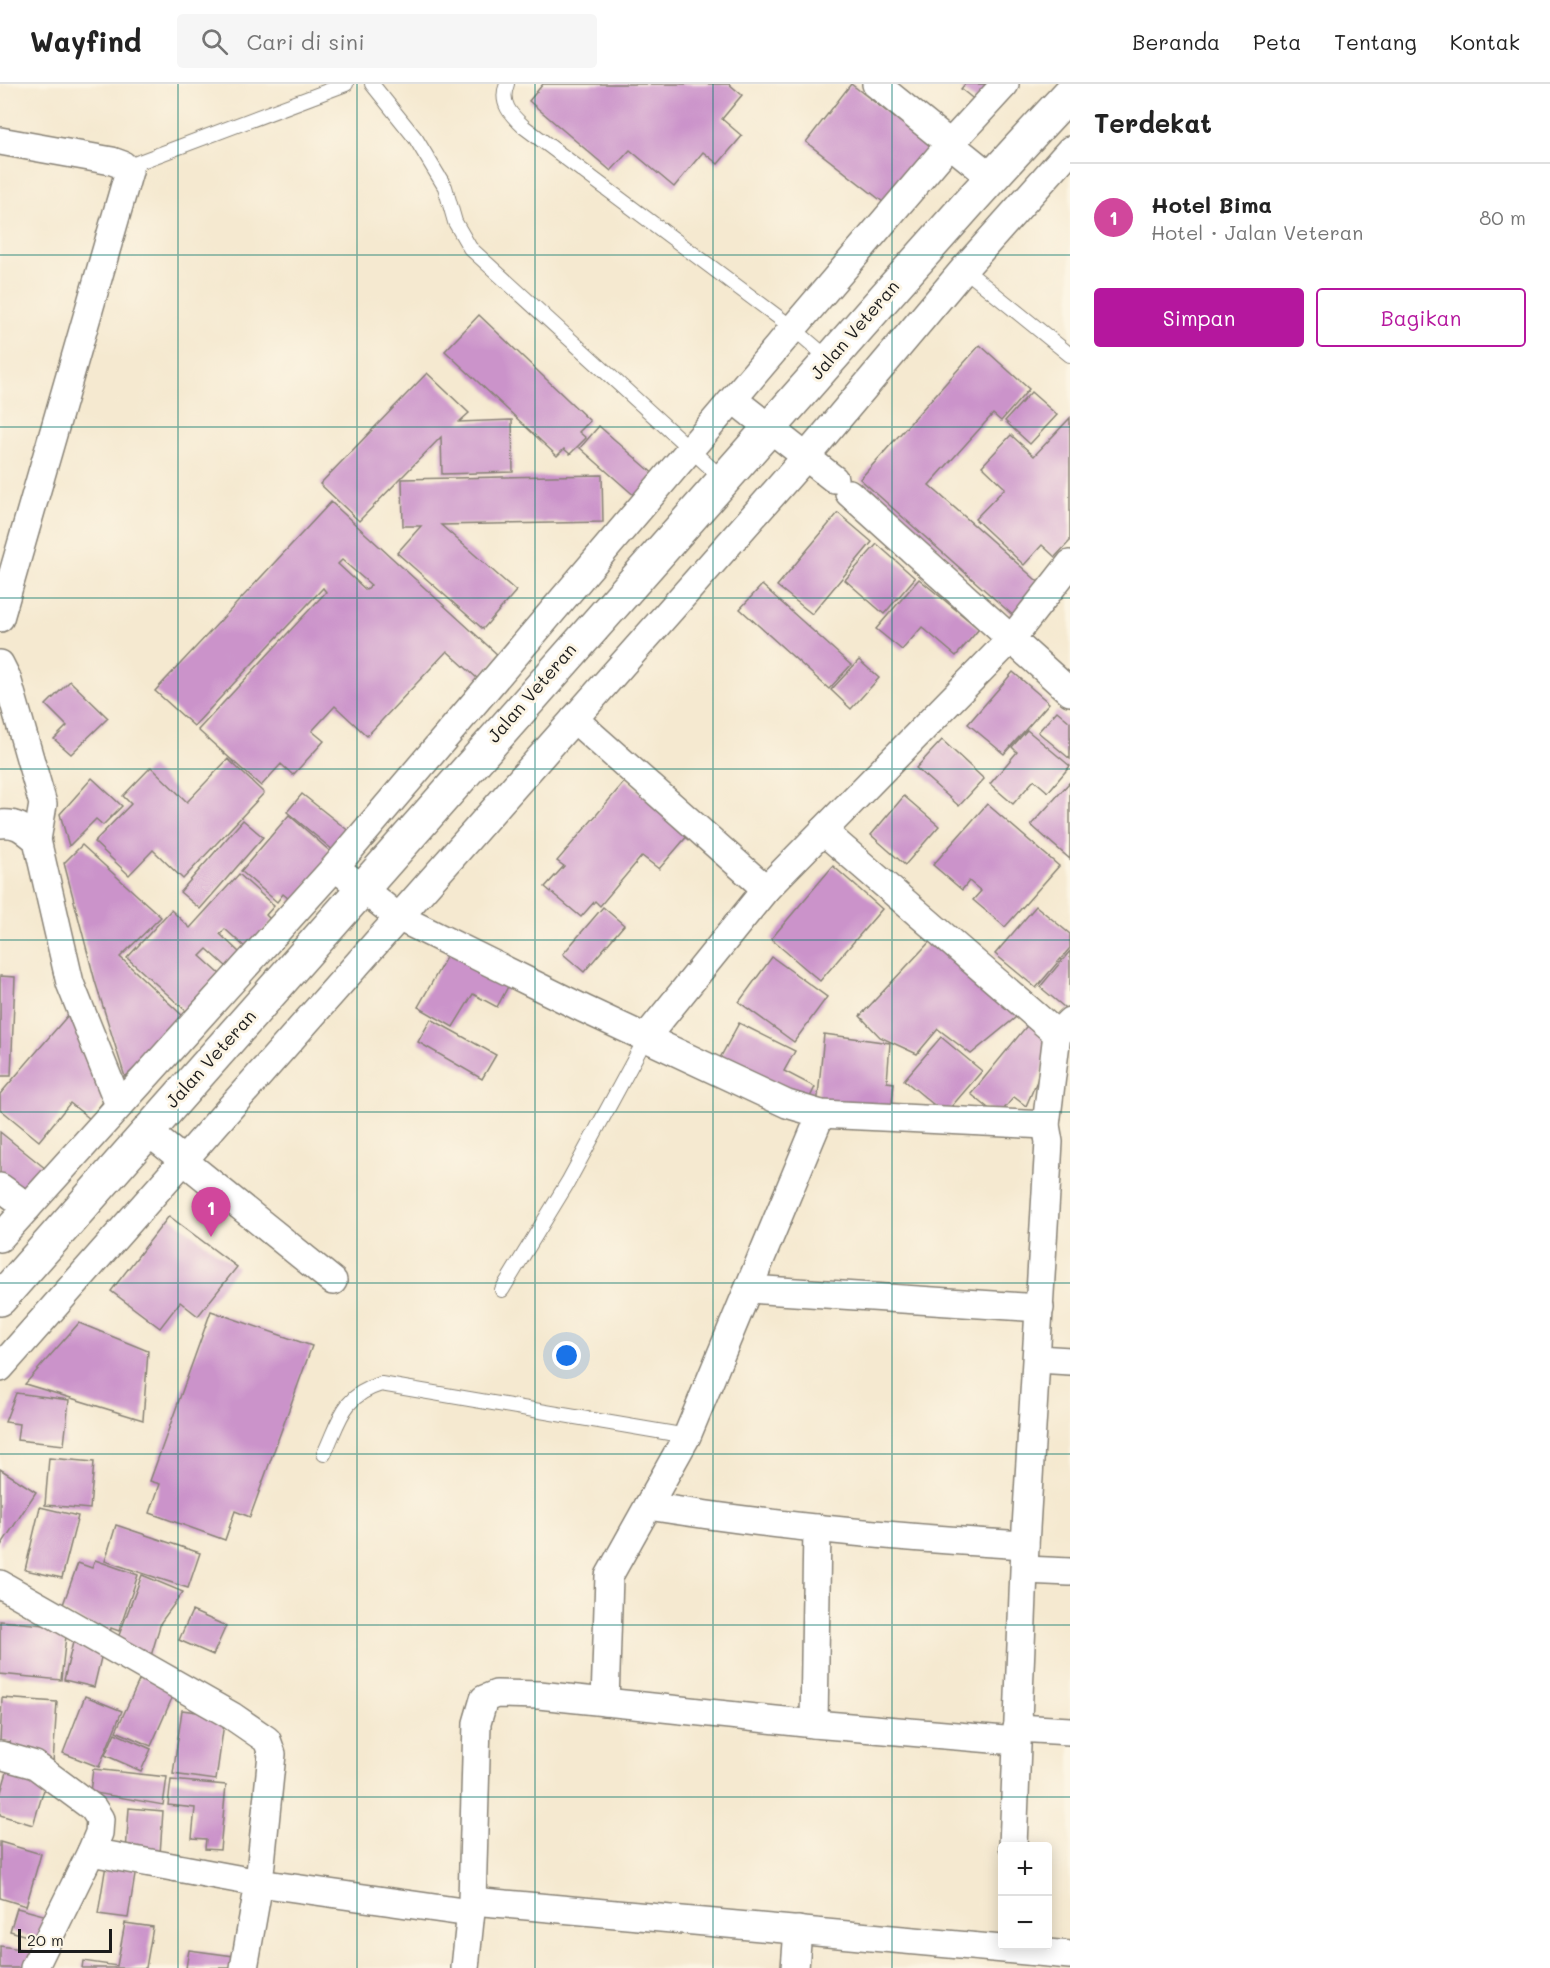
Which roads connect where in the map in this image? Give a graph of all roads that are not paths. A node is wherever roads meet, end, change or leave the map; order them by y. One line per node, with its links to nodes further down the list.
1 (346, 84): 10 (lane)
2 (372, 84): 18 (lane)
3 (507, 84): 13 (lane)
4 (876, 84): 8 (street)
5 (1005, 84): 8 (street)
6 (1070, 93): 11 (main road, Jalan Veteran)
7 (0, 141): 10 (street)
8 (949, 146): 11 (street); 13 (street)
9 (1070, 150): 12 (street)
10 (126, 167): 22 (street)
11 (991, 177): 15 (main road, Jalan Veteran)
12 (964, 269): 14 (lane); 19 (street)
13 (794, 329): 15 (lane); 16 (street)
14 (1070, 355)
15 (829, 359): 17 (main road, Jalan Veteran)
16 (734, 400): 17 (street); 18 (street)
17 (768, 429): 19 (street); 20 (main road, Jalan Veteran)
18 (692, 449): 20 (lane); 30 (street)
19 (805, 458): 23 (street); 26 (street)
20 (723, 479): 31 (main road, Jalan Veteran)
21 (1070, 564): 23 (street)
22 (0, 618)
23 (1012, 638): 25 (street); 28 (street)
24 (0, 664): 29 (street)
25 (1070, 692)
26 (574, 718): 32 (street); 33 (street)
27 (0, 824): 29 (street)
28 (823, 831): 32 (street); 34 (street)
29 (37, 840): 36 (street)
30 (335, 867): 31 (street); 36 (street)
31 (362, 889): 33 (street); 38 (main road, Jalan Veteran)
32 (766, 889): 35 (street)
33 (398, 918): 35 (street); 40 (street)
34 (1064, 1028): 39 (street)
35 (647, 1036): 37 (street); 46 (lane)
36 (119, 1105): 42 (street)
37 (822, 1114): 39 (street); 45 (street)
38 (147, 1131): 40 (street); 47 (main road, Jalan Veteran)
39 (1055, 1136): 48 (street)
40 (184, 1161): 44 (street); 51 (street)
41 (0, 1187): 42 (street)
42 (28, 1207): 43 (street)
43 (0, 1238)
44 (333, 1281)
45 (748, 1289): 48 (street); 52 (street)
46 (502, 1290)
47 (0, 1299)
48 (1040, 1308): 49 (street)
49 (1037, 1359): 50 (street); 56 (street)
50 (1070, 1361)
51 (0, 1368)
52 (687, 1436): 53 (lane); 54 (street)
53 (324, 1454)
54 (648, 1506): 55 (street); 59 (street)
55 (817, 1528): 56 (street); 60 (street)
56 (1025, 1558): 57 (street); 62 (street)
57 (1070, 1572)
58 (0, 1584): 66 (street)
59 (605, 1702): 60 (street); 67 (street)
60 (814, 1724): 62 (street)
61 (1070, 1731): 62 (street)
62 (1017, 1734): 64 (street)
63 (0, 1755): 65 (street)
64 (1013, 1842)
65 (91, 1852): 66 (street); 71 (street)
66 (259, 1883): 67 (street); 72 (street)
67 (471, 1907): 68 (street); 73 (street)
68 (798, 1930): 69 (street); 74 (street)
69 (1009, 1955): 70 (street)
70 (1070, 1955)
71 (34, 1968)
72 (244, 1968)
73 (465, 1968)
74 (795, 1968)

